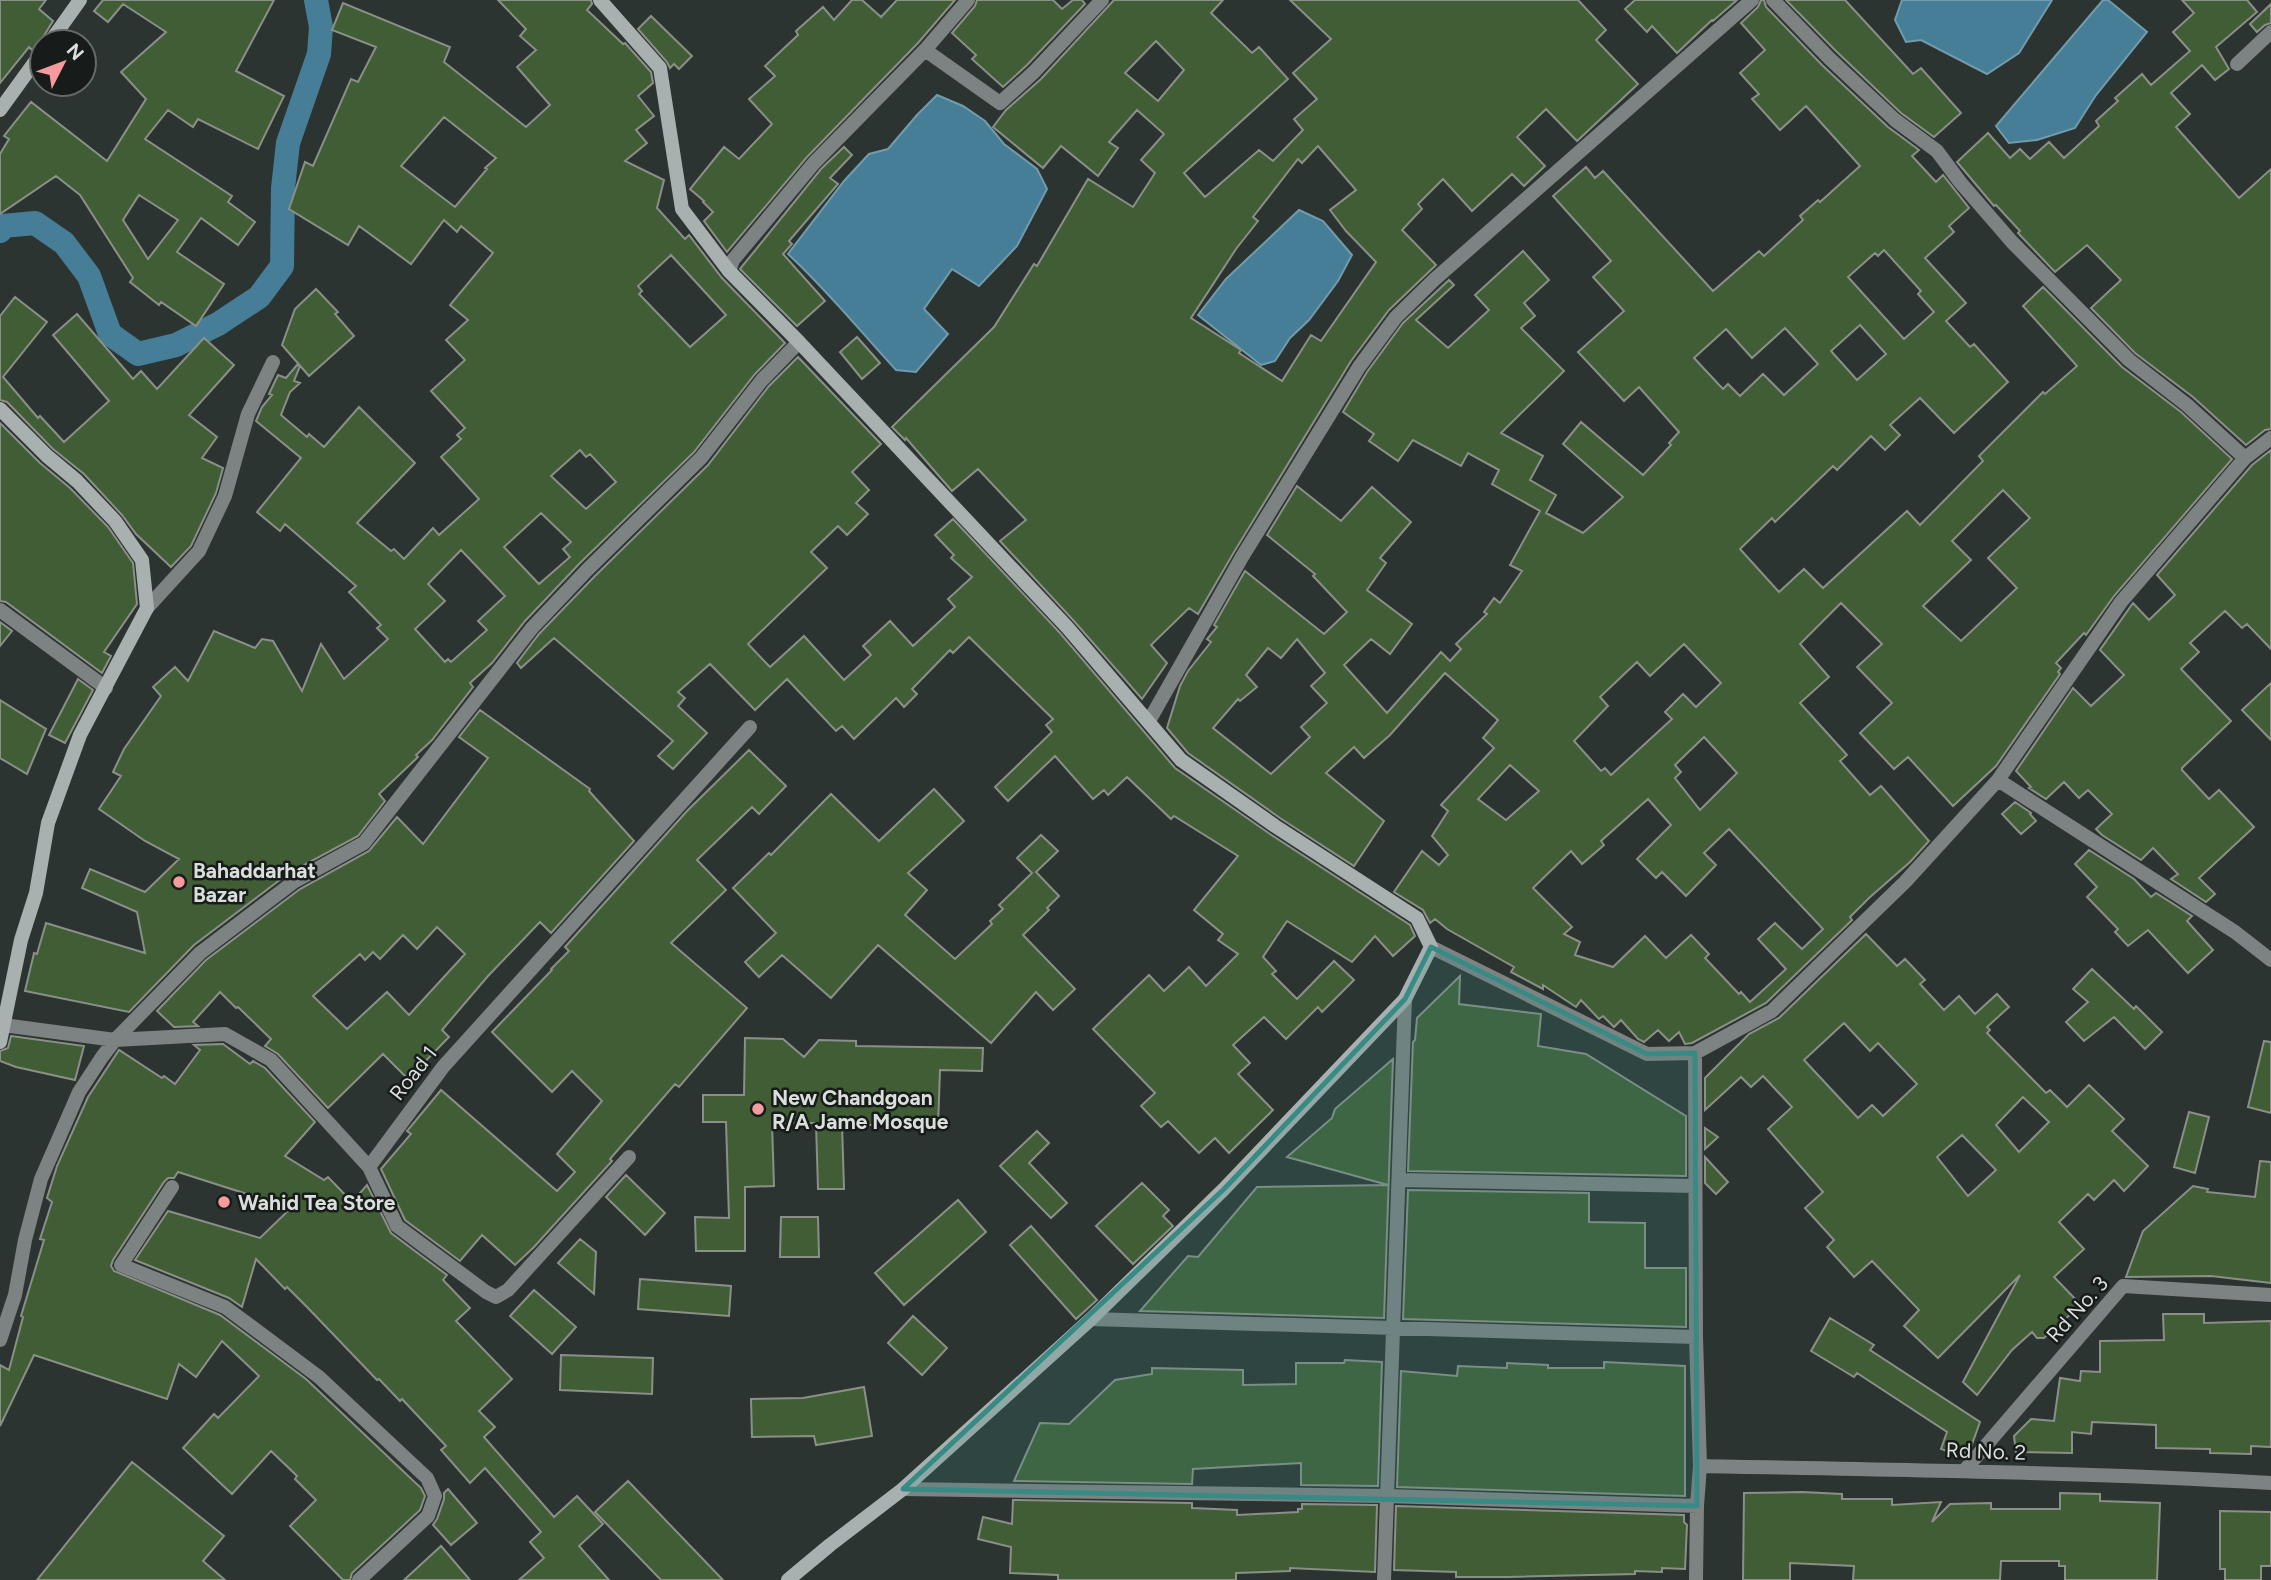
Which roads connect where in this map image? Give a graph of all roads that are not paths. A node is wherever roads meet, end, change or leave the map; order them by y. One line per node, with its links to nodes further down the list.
1 (600, 0): 13 (street)
2 (968, 0): 9 (street)
3 (1102, 0): 9 (street)
4 (1752, 0): 22 (street)
5 (1773, 0): 18 (street)
6 (77, 1): 7 (street)
7 (59, 28)
8 (2271, 32): 10 (street)
9 (925, 50): 13 (street)
10 (2236, 64)
11 (28, 71): 12 (street)
12 (0, 110)
13 (729, 271): 14 (street)
14 (799, 342): 22 (street); 29 (street)
15 (273, 362): 19 (street)
16 (0, 409): 19 (street)
17 (2271, 438): 18 (street)
18 (2245, 458): 24 (street)
19 (148, 608): 21 (street)
20 (0, 610): 21 (street)
21 (106, 688): 28 (street)
22 (1149, 721): 25 (street)
23 (750, 727): 33 (street, Road 1)
24 (1998, 780): 26 (street); 31 (street)
25 (1431, 947): 27 (street); 31 (street)
26 (2271, 960)
27 (1405, 999): 34 (street); 38 (street)
28 (4, 1026): 29 (street); 30 (street)
29 (115, 1040): 33 (street); 41 (street)
30 (0, 1042)
31 (1695, 1053): 35 (street)
32 (629, 1157): 33 (street)
33 (369, 1167)
34 (1399, 1180): 35 (street); 39 (street)
35 (1695, 1186): 40 (street)
36 (172, 1187): 48 (street)
37 (2271, 1295): 43 (street, Rd No. 3)
38 (1091, 1319): 39 (street); 45 (street)
39 (1394, 1328): 40 (street); 46 (street)
40 (1696, 1337): 42 (street)
41 (0, 1340)
42 (1700, 1466): 43 (street, Rd No. 2); 47 (street)
43 (1964, 1471): 44 (street, Rd No. 2)
44 (2271, 1483)
45 (903, 1489): 46 (street); 49 (street)
46 (1387, 1496): 47 (street); 50 (street)
47 (1697, 1506): 51 (street)
48 (359, 1580)
49 (788, 1580)
50 (1384, 1580)
51 (1696, 1580)

